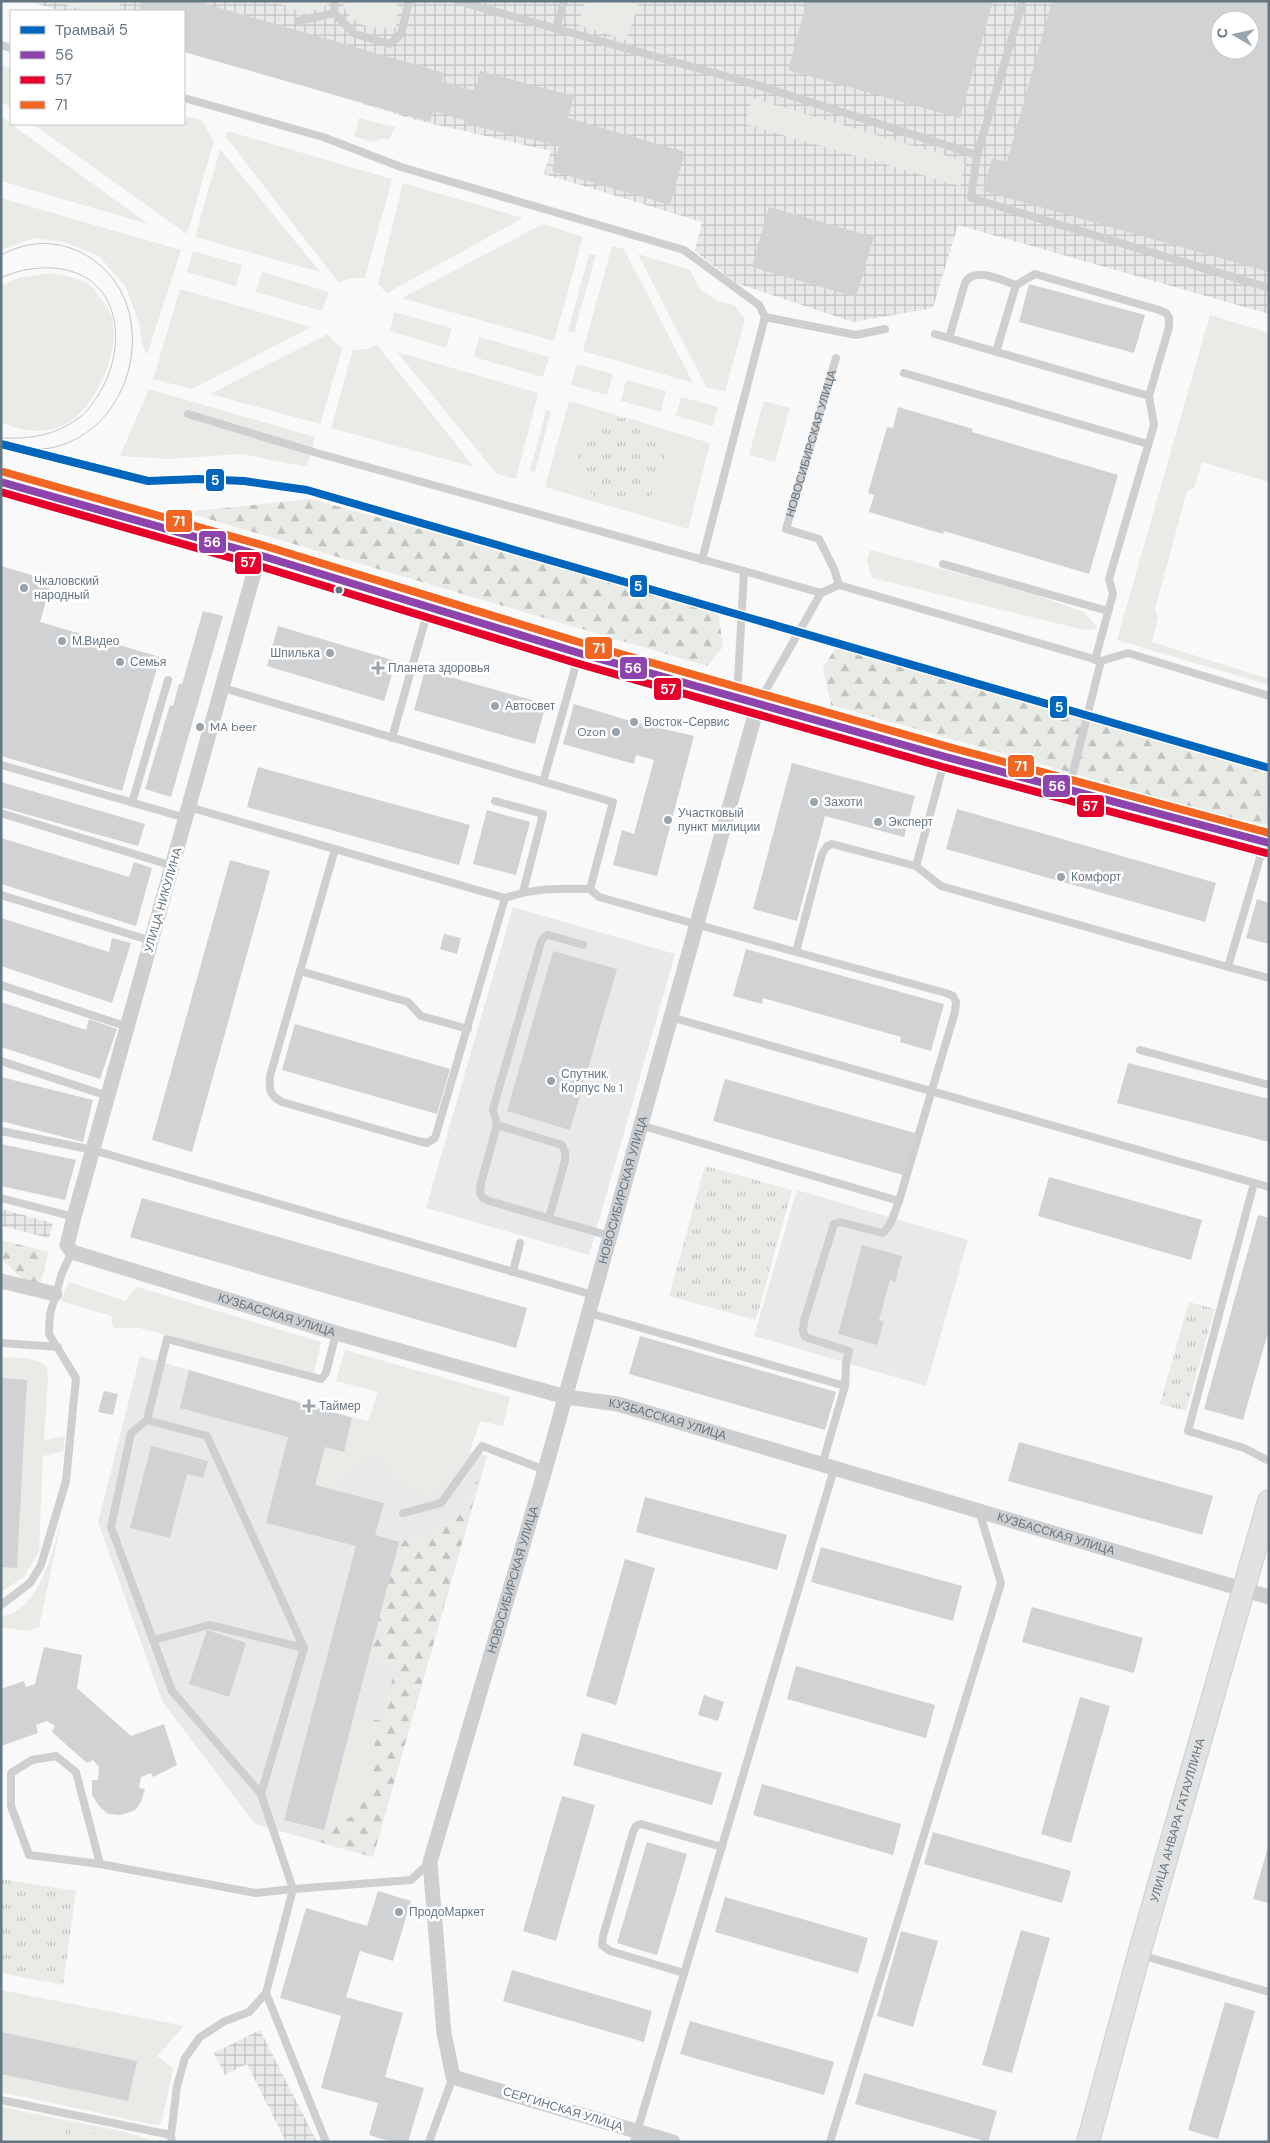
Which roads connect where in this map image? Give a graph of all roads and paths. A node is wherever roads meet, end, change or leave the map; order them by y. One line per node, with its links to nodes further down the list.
1 (335, 1): 6 (lane)
2 (409, 1): 6 (lane)
3 (458, 1): 8 (lane)
4 (564, 1): 8 (lane)
5 (1023, 1): 10 (lane)
6 (334, 13): 7 (lane)
7 (298, 21)
8 (556, 29): 10 (lane)
9 (185, 98): 13 (lane)
10 (976, 155): 12 (lane)
11 (1016, 285): 16 (lane); 17 (lane); 20 (lane)
12 (1269, 288)
13 (765, 317): 14 (lane); 25 (lane)
14 (885, 328)
15 (935, 334): 16 (lane)
16 (949, 338): 17 (lane)
17 (996, 352): 20 (lane)
18 (836, 358): 28 (lane, НОВОСИБИРСКАЯ УЛИЦА)
19 (904, 373): 22 (lane)
20 (1148, 396): 22 (lane)
21 (188, 414): 25 (lane)
22 (1148, 444): 31 (lane)
23 (1, 482): 24 (main road)
24 (259, 555): 30 (main road); 35 (street, УЛИЦА НИКУЛИНА)
25 (702, 560): 27 (lane)
26 (943, 564): 31 (lane)
27 (744, 571): 29 (lane); 37 (lane)
28 (839, 585): 29 (lane); 33 (lane)
29 (821, 593): 38 (lane, НОВОСИБИРСКАЯ УЛИЦА)
30 (429, 607): 32 (main road); 39 (lane)
31 (1108, 611): 33 (lane)
32 (579, 653): 37 (main road); 42 (lane)
33 (1098, 661): 36 (lane); 43 (lane)
34 (168, 680): 45 (lane)
35 (223, 688): 39 (lane); 47 (street, УЛИЦА НИКУЛИНА)
36 (1269, 696)
37 (737, 698): 38 (main road)
38 (758, 704): 40 (main road); 56 (street, НОВОСИБИРСКАЯ УЛИЦА)
39 (392, 738): 42 (lane)
40 (946, 757): 43 (main road); 51 (lane)
41 (1, 765): 45 (lane)
42 (543, 782): 52 (lane)
43 (1069, 789): 48 (main road)
44 (495, 801): 53 (lane)
45 (132, 803): 47 (lane)
46 (1, 813): 50 (lane)
47 (188, 813): 49 (lane); 50 (street, УЛИЦА НИКУЛИНА)
48 (1267, 843): 60 (lane)
49 (336, 849): 55 (lane); 61 (lane)
50 (173, 866): 57 (street, УЛИЦА НИКУЛИНА)
51 (916, 866): 59 (lane); 60 (lane)
52 (590, 889): 53 (lane); 56 (lane)
53 (523, 892): 55 (lane)
54 (1, 895): 57 (lane)
55 (505, 898): 66 (lane)
56 (696, 924): 59 (lane); 64 (street, НОВОСИБИРСКАЯ УЛИЦА)
57 (152, 940): 65 (street, УЛИЦА НИКУЛИНА)
58 (583, 945): 73 (lane)
59 (796, 952): 70 (lane)
60 (1228, 966): 62 (lane)
61 (300, 971): 66 (lane); 66 (lane)
62 (1269, 978)
63 (1, 984): 65 (lane)
64 (670, 1017): 70 (lane); 72 (street, НОВОСИБИРСКАЯ УЛИЦА)
65 (128, 1027): 71 (street, УЛИЦА НИКУЛИНА)
66 (468, 1029)
67 (1140, 1050): 69 (lane)
68 (1, 1061): 71 (lane)
69 (1269, 1086)
70 (932, 1091): 76 (lane); 79 (lane)
71 (108, 1096): 75 (street, УЛИЦА НИКУЛИНА)
72 (640, 1124): 79 (lane); 82 (street, НОВОСИБИРСКАЯ УЛИЦА)
73 (497, 1125): 81 (lane); 81 (lane)
74 (1, 1131): 75 (lane)
75 (93, 1150): 80 (street, УЛИЦА НИКУЛИНА); 85 (lane)
76 (1254, 1182): 77 (lane); 96 (lane)
77 (1269, 1187)
78 (1, 1198): 80 (lane)
79 (899, 1201): 93 (lane)
80 (74, 1217): 84 (street, УЛИЦА НИКУЛИНА)
81 (548, 1218): 82 (lane)
82 (610, 1236): 88 (street, НОВОСИБИРСКАЯ УЛИЦА)
83 (520, 1243): 85 (lane)
84 (70, 1248): 87 (lane); 90 (street, КУЗБАССКАЯ УЛИЦА)
85 (512, 1272): 88 (lane)
86 (1, 1281): 87 (street)
87 (55, 1294): 92 (lane)
88 (593, 1295): 89 (street, НОВОСИБИРСКАЯ УЛИЦА)
89 (588, 1312): 93 (lane); 94 (street, НОВОСИБИРСКАЯ УЛИЦА)
90 (336, 1333): 94 (street, КУЗБАССКАЯ УЛИЦА); 95 (lane)
91 (1, 1343): 92 (lane)
92 (58, 1347): 104 (lane)
93 (845, 1386): 97 (lane)
94 (566, 1397): 97 (street, КУЗБАССКАЯ УЛИЦА); 98 (street, НОВОСИБИРСКАЯ УЛИЦА)
95 (147, 1420): 105 (lane); 106 (lane)
96 (1269, 1461)
97 (828, 1467): 100 (street, КУЗБАССКАЯ УЛИЦА); 108 (lane)
98 (545, 1470): 101 (lane); 109 (street, НОВОСИБИРСКАЯ УЛИЦА)
99 (1269, 1501): 102 (main road, УЛИЦА АНВАРА ГАТАУЛЛИНА)
100 (979, 1511): 102 (street, КУЗБАССКАЯ УЛИЦА); 123 (lane)
101 (402, 1513)
102 (1244, 1590): 103 (street, КУЗБАССКАЯ УЛИЦА); 112 (main road, УЛИЦА АНВАРА ГАТАУЛЛИНА)
103 (1269, 1597)
104 (1, 1604)
105 (154, 1640): 106 (lane); 107 (lane)
106 (304, 1648): 107 (lane)
107 (261, 1794): 111 (lane)
108 (722, 1847): 113 (lane); 113 (lane)
109 (430, 1862): 111 (lane); 116 (street, НОВОСИБИРСКАЯ УЛИЦА)
110 (100, 1864): 110 (lane); 111 (lane)
111 (293, 1889): 115 (lane)
112 (1139, 1954): 114 (lane); 124 (main road, УЛИЦА АНВАРА ГАТАУЛЛИНА)
113 (684, 1973): 118 (lane)
114 (1269, 1992)
115 (266, 1993): 119 (lane); 120 (lane)
116 (453, 2077): 118 (street, СЕРГИНСКАЯ УЛИЦА); 121 (lane)
117 (1, 2100): 119 (lane)
118 (635, 2137): 122 (street, СЕРГИНСКАЯ УЛИЦА)
119 (172, 2138)
120 (326, 2142)
121 (429, 2142)
122 (672, 2142)
123 (830, 2142)
124 (1088, 2142)

